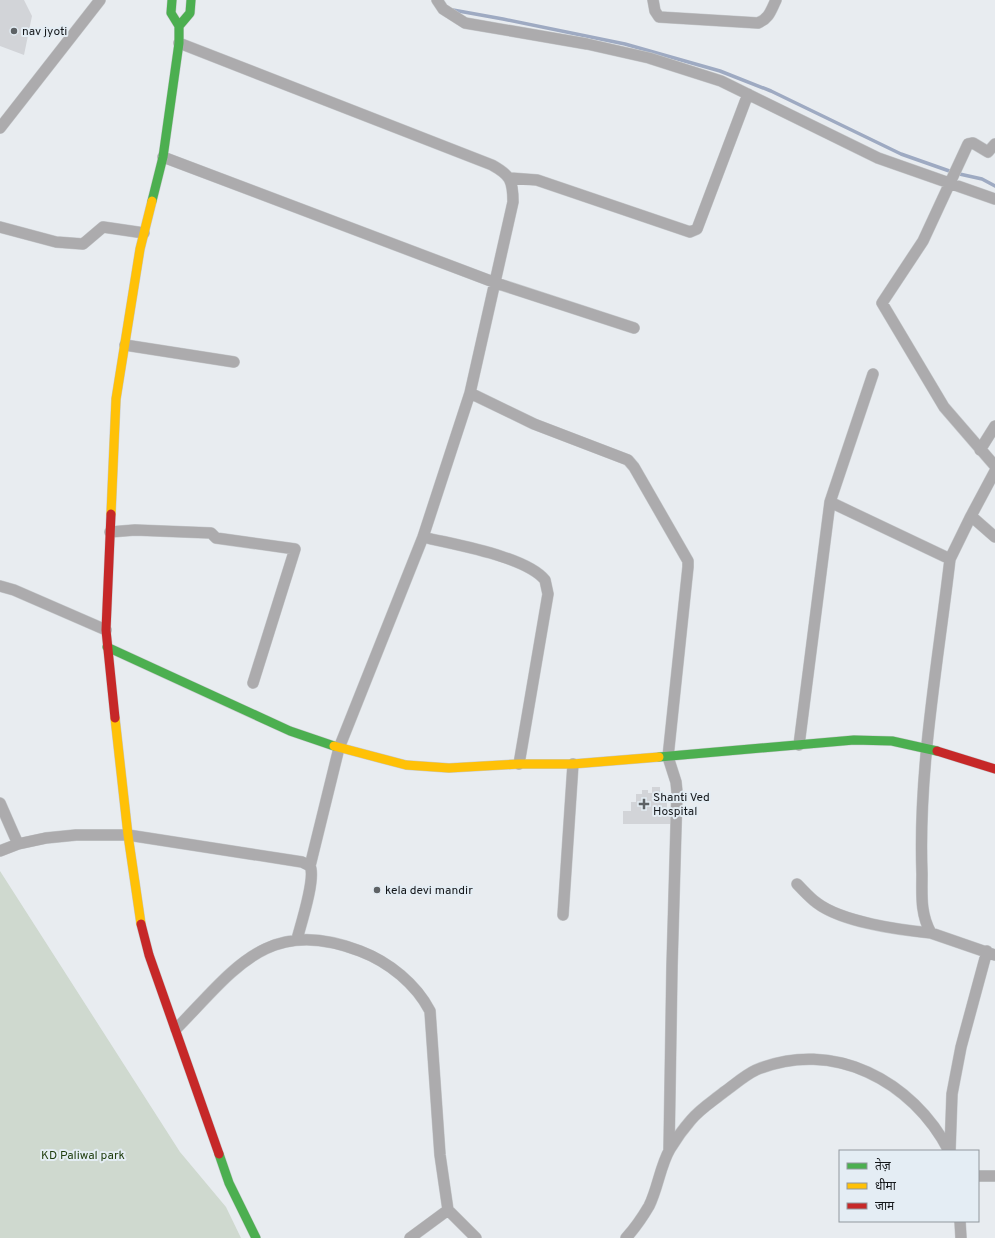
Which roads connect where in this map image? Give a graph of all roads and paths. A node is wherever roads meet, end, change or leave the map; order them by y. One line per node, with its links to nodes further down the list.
1 (100, 0): 10 (street)
2 (172, 0): 7 (street)
3 (191, 0): 7 (street)
4 (437, 0): 9 (street)
5 (653, 0): 6 (street)
6 (776, 0)
7 (179, 26): 8 (street)
8 (178, 43): 12 (street); 13 (street)
9 (748, 94): 13 (street); 14 (street)
10 (0, 128)
11 (995, 144): 14 (street)
12 (163, 157): 17 (street); 18 (street)
13 (510, 178): 18 (street)
14 (953, 178): 15 (street); 25 (street)
15 (995, 199)
16 (0, 227): 17 (street)
17 (144, 233): 20 (street)
18 (496, 283): 19 (street); 23 (street)
19 (634, 328)
20 (125, 345): 21 (street); 30 (street)
21 (234, 362)
22 (873, 374): 28 (street)
23 (470, 393): 31 (street); 41 (street)
24 (995, 426): 25 (street)
25 (980, 450): 26 (street)
26 (995, 466)
27 (995, 471): 29 (street)
28 (830, 502): 33 (street); 38 (street)
29 (971, 516): 32 (street); 33 (street)
30 (110, 532): 35 (street); 37 (street)
31 (423, 537): 39 (street); 42 (street)
32 (995, 537)
33 (950, 559): 40 (street)
34 (0, 586): 35 (street)
35 (106, 630): 36 (street)
36 (107, 647): 39 (street); 46 (street)
37 (253, 683)
38 (799, 745): 40 (street); 41 (street)
39 (339, 748): 42 (street); 49 (street)
40 (927, 748): 44 (street); 52 (street)
41 (668, 757): 43 (street); 56 (street)
42 (519, 764): 43 (street)
43 (573, 764): 51 (street)
44 (995, 769)
45 (0, 803): 47 (street)
46 (128, 835): 47 (street); 49 (street); 55 (street)
47 (18, 844): 48 (street)
48 (0, 851)
49 (310, 866): 53 (street)
50 (797, 884): 52 (street)
51 (563, 915)
52 (931, 932): 54 (street)
53 (297, 939): 55 (street); 61 (street)
54 (991, 953): 58 (street)
55 (176, 1029): 63 (street)
56 (669, 1150): 57 (street); 66 (street)
57 (948, 1150)
58 (949, 1150)
59 (979, 1176): 60 (street)
60 (995, 1176)
61 (448, 1210): 64 (street); 65 (street)
62 (960, 1222): 67 (street)
63 (256, 1238)
64 (410, 1238)
65 (476, 1238)
66 (626, 1238)
67 (961, 1238)

